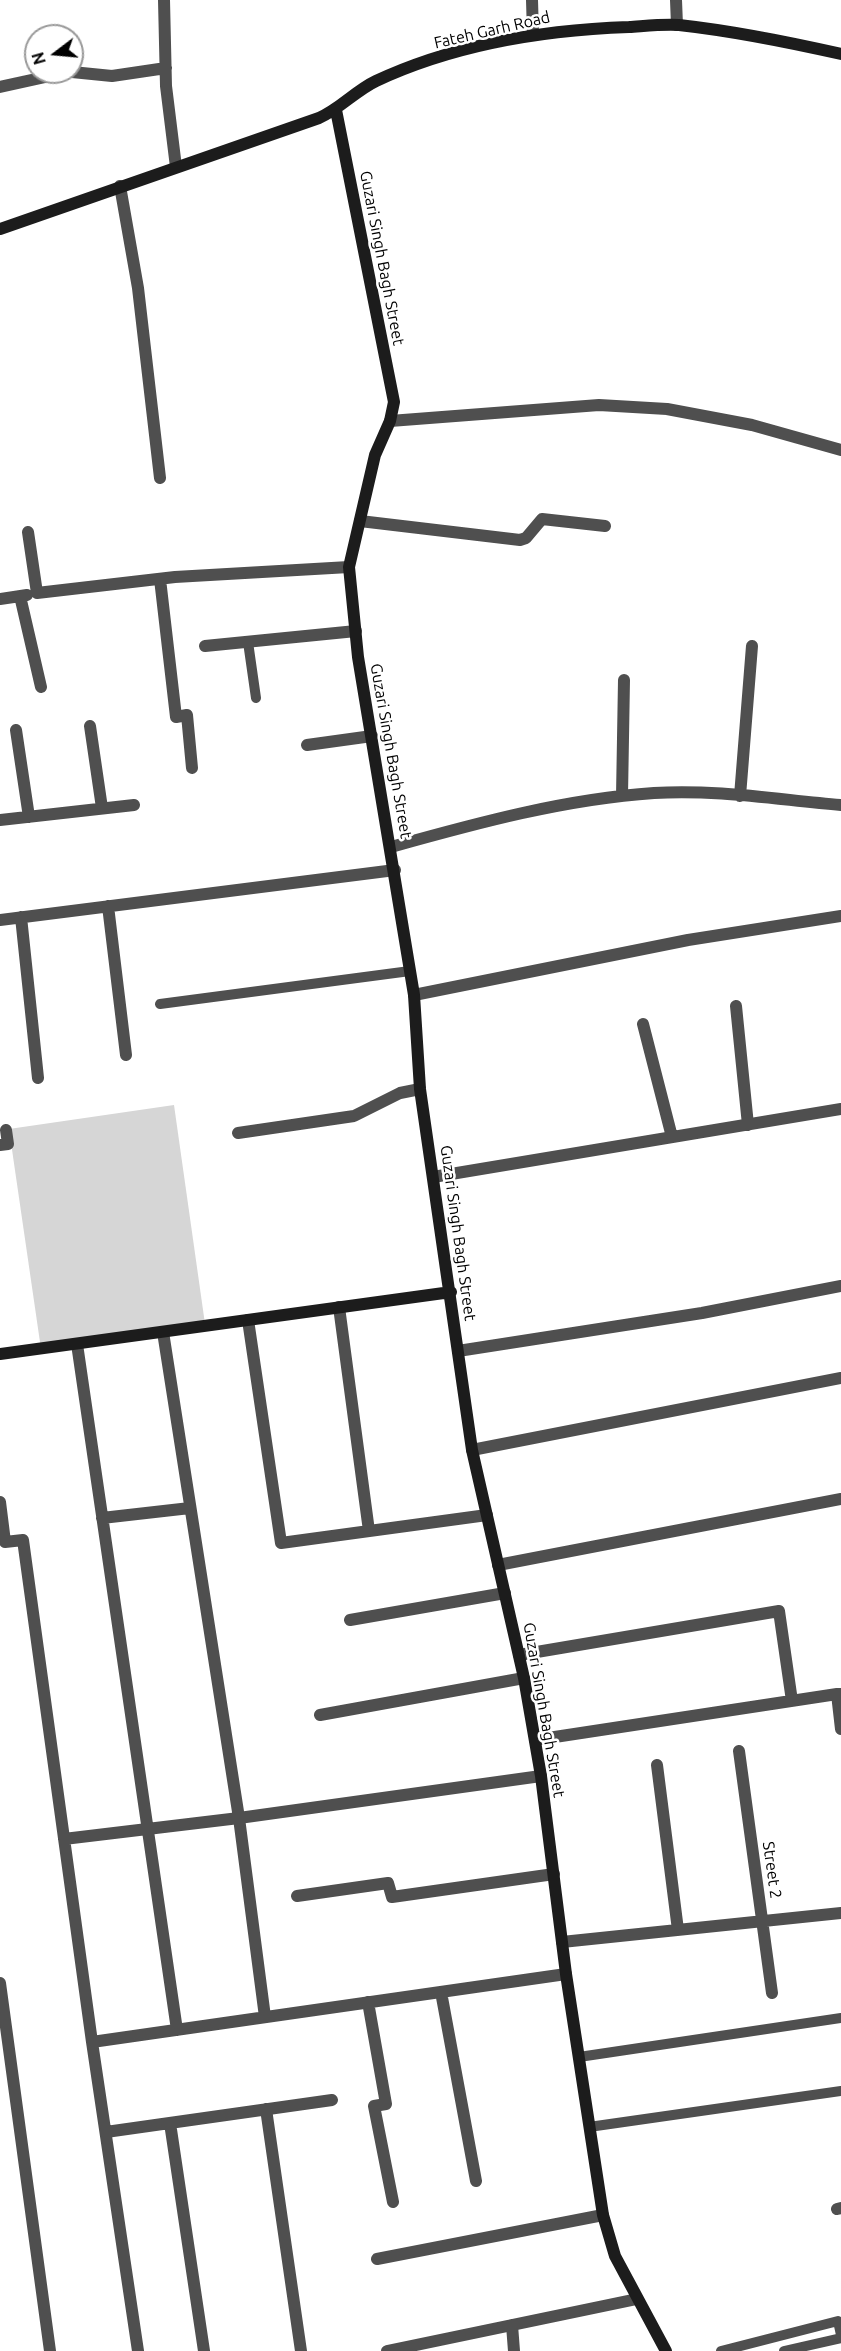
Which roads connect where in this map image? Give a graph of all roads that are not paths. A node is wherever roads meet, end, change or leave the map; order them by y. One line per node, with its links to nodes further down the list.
1 (164, 0): 7 (street)
2 (532, 0): 5 (street)
3 (676, 0): 4 (street)
4 (677, 25): 5 (street, Fateh Garh Road); 6 (street, Fateh Garh Road)
5 (533, 34): 11 (street, Fateh Garh Road)
6 (841, 54)
7 (166, 68): 8 (street); 12 (street)
8 (84, 73)
9 (24, 82): 10 (street)
10 (0, 87)
11 (336, 110): 12 (street, Fateh Garh Road); 15 (street, Guzari Singh Bagh Street)
12 (176, 167): 13 (street, Fateh Garh Road)
13 (120, 186): 14 (street, Fateh Garh Road); 17 (street)
14 (0, 229)
15 (390, 421): 16 (street); 18 (street, Guzari Singh Bagh Street)
16 (841, 450)
17 (160, 478)
18 (360, 521): 19 (street); 21 (street, Guzari Singh Bagh Street)
19 (605, 526)
20 (28, 532): 23 (street)
21 (349, 567): 22 (street); 26 (street, Guzari Singh Bagh Street)
22 (160, 579): 23 (street); 37 (street)
23 (38, 593): 24 (street)
24 (20, 596): 25 (street); 31 (street)
25 (0, 599)
26 (356, 631): 27 (street); 35 (street, Guzari Singh Bagh Street)
27 (248, 642): 28 (street); 32 (lane)
28 (205, 646)
29 (752, 646): 39 (street)
30 (624, 680): 38 (street)
31 (41, 687)
32 (256, 698)
33 (90, 726): 42 (street)
34 (16, 730): 43 (street)
35 (372, 736): 36 (street); 45 (street, Guzari Singh Bagh Street)
36 (307, 745)
37 (192, 768)
38 (622, 796): 39 (street); 45 (street)
39 (740, 796): 41 (street)
40 (134, 805): 42 (street)
41 (841, 805)
42 (102, 808): 43 (street)
43 (30, 817): 44 (street)
44 (0, 820)
45 (391, 847): 46 (street, Guzari Singh Bagh Street)
46 (395, 870): 47 (street); 51 (street, Guzari Singh Bagh Street)
47 (108, 906): 49 (street); 56 (street)
48 (841, 916): 52 (street)
49 (21, 917): 50 (street); 57 (street)
50 (0, 920)
51 (410, 971): 52 (street, Guzari Singh Bagh Street); 53 (lane)
52 (414, 995): 58 (street, Guzari Singh Bagh Street)
53 (160, 1004)
54 (736, 1006): 60 (street)
55 (643, 1024): 63 (street)
56 (126, 1055)
57 (38, 1078)
58 (420, 1089): 62 (street); 65 (street, Guzari Singh Bagh Street)
59 (841, 1109): 60 (street)
60 (748, 1125): 63 (street)
61 (6, 1130): 64 (street)
62 (238, 1133)
63 (672, 1137): 65 (street)
64 (0, 1145)
65 (433, 1177): 67 (street, Guzari Singh Bagh Street)
66 (841, 1286): 72 (street)
67 (451, 1292): 68 (street); 72 (street, Guzari Singh Bagh Street)
68 (339, 1307): 69 (street); 81 (street)
69 (248, 1320): 70 (street); 81 (street)
70 (163, 1332): 71 (street); 78 (street)
71 (77, 1344): 73 (street); 80 (street)
72 (458, 1351): 75 (street, Guzari Singh Bagh Street)
73 (0, 1354)
74 (841, 1378): 75 (street)
75 (472, 1450): 79 (street, Guzari Singh Bagh Street)
76 (841, 1499): 83 (street)
77 (0, 1502): 82 (street)
78 (190, 1508): 80 (street); 96 (street)
79 (487, 1515): 81 (street); 83 (street, Guzari Singh Bagh Street)
80 (102, 1518): 97 (street)
81 (369, 1531)
82 (3, 1542): 98 (street)
83 (498, 1565): 84 (street, Guzari Singh Bagh Street)
84 (505, 1593): 85 (street); 86 (street, Guzari Singh Bagh Street)
85 (350, 1620)
86 (519, 1655): 87 (street, Guzari Singh Bagh Street); 89 (street)
87 (524, 1678): 90 (street); 92 (street, Guzari Singh Bagh Street)
88 (839, 1694): 89 (street); 91 (street)
89 (792, 1701): 92 (street)
90 (320, 1715)
91 (841, 1729)
92 (535, 1740): 95 (street, Guzari Singh Bagh Street)
93 (739, 1751): 102 (street, Street 2)
94 (657, 1765): 103 (street)
95 (541, 1776): 96 (street); 99 (street, Guzari Singh Bagh Street)
96 (238, 1818): 97 (street); 110 (street)
97 (148, 1829): 98 (street); 112 (street)
98 (64, 1839): 113 (street)
99 (554, 1874): 100 (street); 104 (street, Guzari Singh Bagh Street)
100 (297, 1896)
101 (841, 1913): 102 (street)
102 (762, 1921): 103 (street); 108 (street, Street 2)
103 (678, 1930): 104 (street)
104 (562, 1942): 105 (street, Guzari Singh Bagh Street)
105 (566, 1974): 107 (street); 115 (street, Guzari Singh Bagh Street)
106 (0, 1983): 114 (street)
107 (441, 1992): 109 (street); 122 (street)
108 (772, 1994)
109 (368, 2002): 110 (street); 123 (street)
110 (265, 2017): 112 (street)
111 (841, 2018): 115 (lane)
112 (177, 2030): 113 (street)
113 (92, 2042): 121 (street)
114 (5, 2049): 129 (street)
115 (579, 2057): 120 (street, Guzari Singh Bagh Street)
116 (841, 2091): 120 (lane)
117 (332, 2100): 118 (street)
118 (266, 2109): 119 (street); 132 (street)
119 (170, 2123): 121 (street); 131 (street)
120 (589, 2127): 124 (street, Guzari Singh Bagh Street)
121 (106, 2132): 130 (street)
122 (476, 2181)
123 (393, 2202)
124 (603, 2215): 125 (street); 126 (street, Guzari Singh Bagh Street)
125 (377, 2259)
126 (637, 2299): 127 (street); 135 (street, Guzari Singh Bagh Street)
127 (512, 2325): 133 (street); 134 (street)
128 (841, 2337): 136 (lane); 137 (lane)
129 (50, 2351)
130 (138, 2351)
131 (204, 2351)
132 (301, 2351)
133 (387, 2351)
134 (514, 2351)
135 (666, 2351)
136 (721, 2351)
137 (784, 2351)

